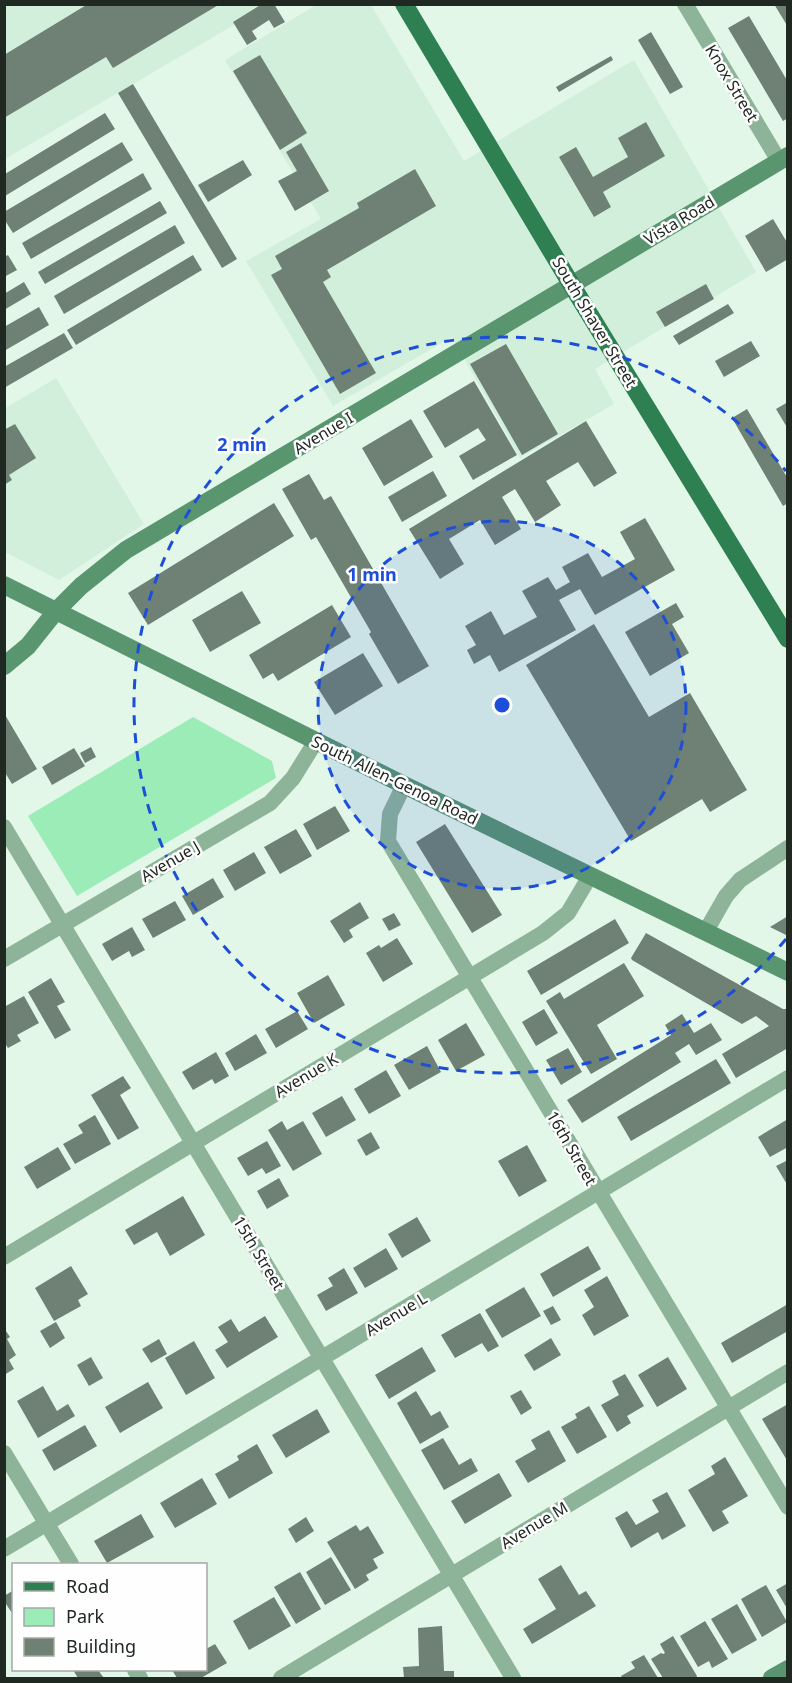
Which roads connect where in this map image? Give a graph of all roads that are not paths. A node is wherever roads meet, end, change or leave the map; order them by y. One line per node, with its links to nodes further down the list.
1 (404, 4): 4 (main road, South Shaver Street)
2 (685, 4): 3 (street, Knox Street)
3 (783, 158): 4 (street, Vista Road)
4 (571, 284): 6 (street, Avenue I); 7 (main road, South Shaver Street)
5 (4, 585): 6 (street, South Allen-Genoa Road)
6 (56, 611): 8 (street, Avenue I); 9 (street, South Allen-Genoa Road)
7 (788, 639)
8 (4, 666)
9 (316, 741): 10 (street, South Allen-Genoa Road); 14 (street, Avenue J)
10 (404, 785): 13 (street, South Allen-Genoa Road); 18 (street, 16th Street)
11 (4, 828): 14 (street, 15th Street)
12 (788, 848): 15 (street)
13 (590, 876): 15 (street, South Allen-Genoa Road); 18 (street, Avenue K)
14 (62, 924): 16 (street, Avenue J); 20 (street, 15th Street)
15 (705, 932): 17 (street, South Allen-Genoa Road)
16 (4, 959)
17 (788, 972)
18 (470, 977): 20 (street, Avenue K); 21 (street, 16th Street)
19 (788, 1078): 21 (street, Avenue L)
20 (194, 1143): 22 (street, Avenue K); 23 (street, 15th Street)
21 (598, 1192): 23 (street, Avenue L); 25 (street, 16th Street)
22 (4, 1257)
23 (323, 1358): 28 (street, Avenue L); 31 (street, 15th Street)
24 (788, 1372): 25 (street, Avenue M)
25 (728, 1408): 27 (street, 16th Street); 31 (street, Avenue M)
26 (4, 1454): 28 (street)
27 (788, 1507)
28 (47, 1524): 29 (street, Avenue L); 30 (street)
29 (4, 1549)
30 (70, 1563)
31 (452, 1575): 33 (street, Avenue M); 34 (street, 15th Street)
32 (788, 1669): 35 (street)
33 (281, 1678)
34 (513, 1678)
35 (772, 1678)

